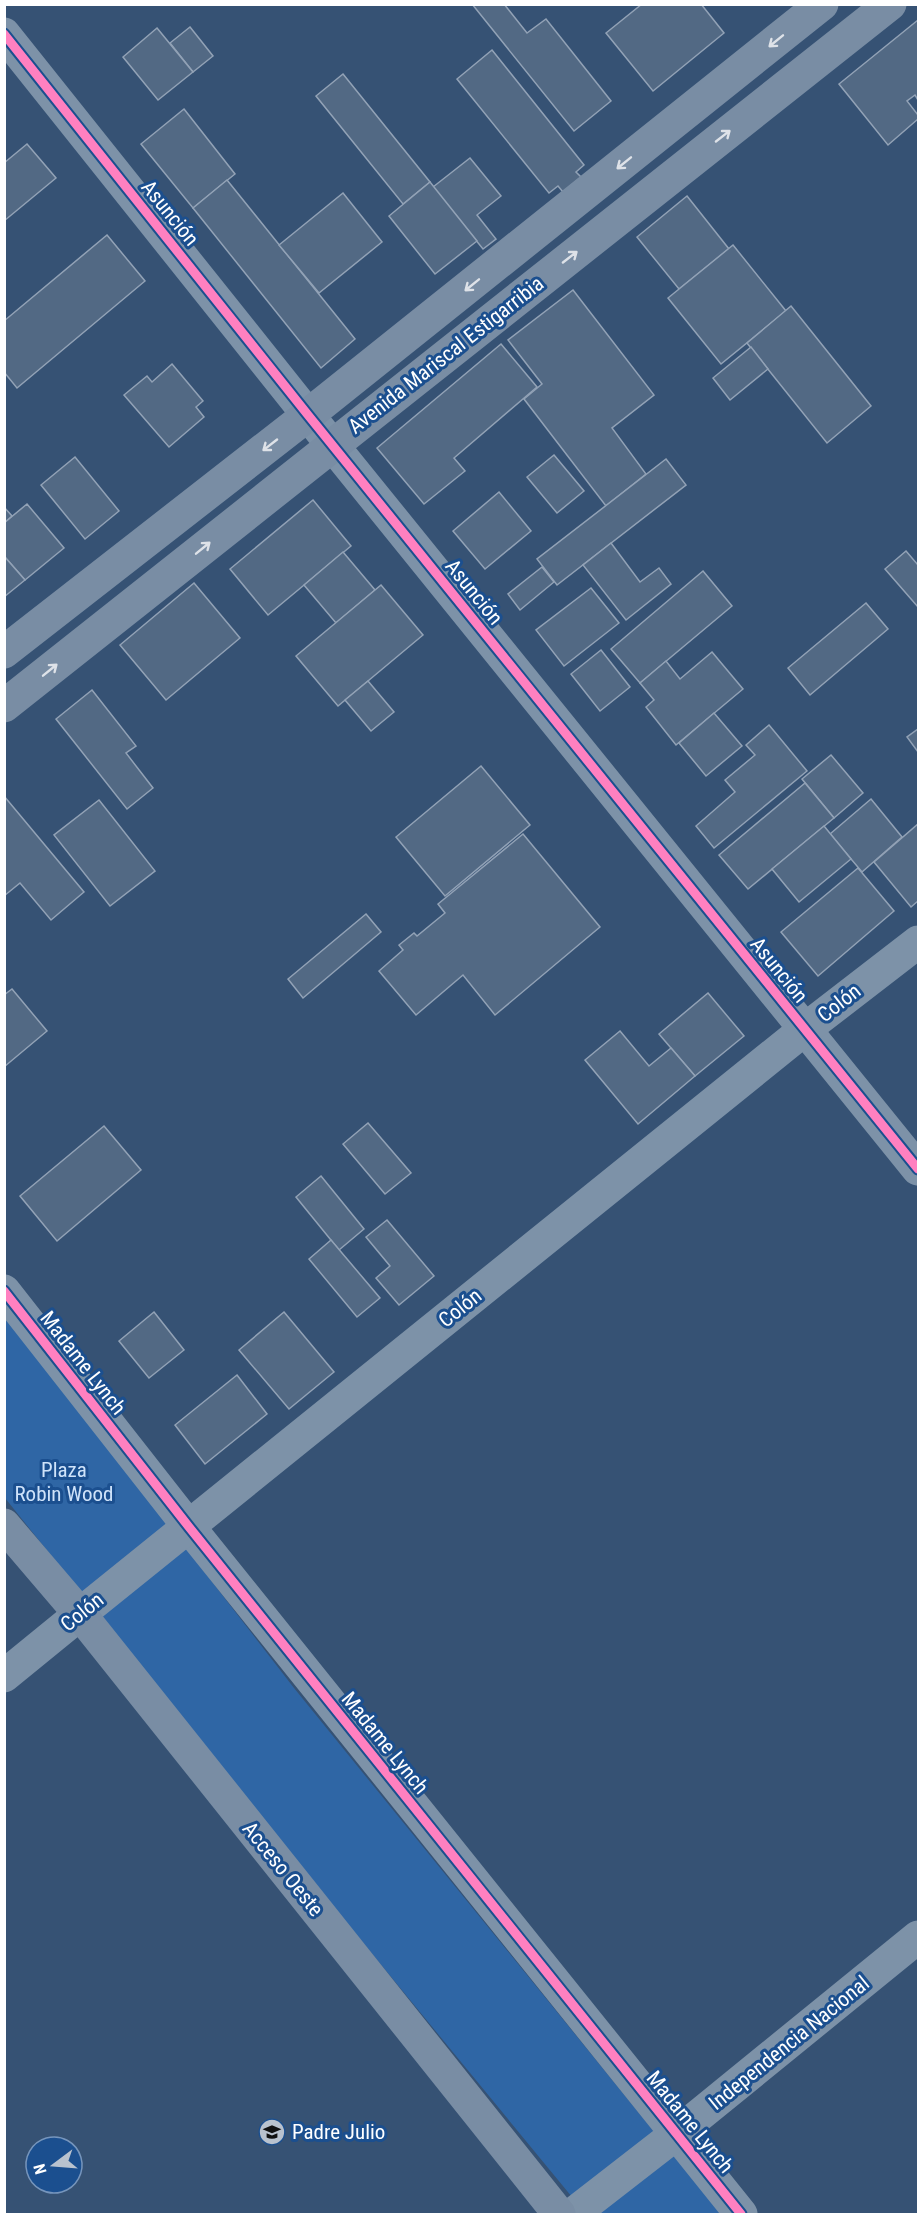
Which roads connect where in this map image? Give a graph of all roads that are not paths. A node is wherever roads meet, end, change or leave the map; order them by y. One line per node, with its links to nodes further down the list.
1 (822, 4): 4 (main road, Avenida Mariscal Estigarribia, one-way to 4)
2 (890, 4): 5 (main road, Avenida Mariscal Estigarribia, one-way to 2)
3 (4, 34): 4 (street, Asunción)
4 (308, 416): 5 (street, Asunción); 6 (main road, Avenida Mariscal Estigarribia, one-way to 6)
5 (332, 445): 7 (main road, Avenida Mariscal Estigarribia, one-way to 5); 9 (street, Asunción)
6 (4, 652)
7 (4, 706)
8 (918, 942): 9 (street, Colón)
9 (804, 1030): 10 (street, Asunción); 13 (street, Colón)
10 (918, 1169)
11 (4, 1292): 13 (street, Madame Lynch)
12 (4, 1525): 14 (main road, Acceso Oeste)
13 (189, 1527): 14 (street, Colón); 17 (street, Madame Lynch)
14 (80, 1614): 15 (street, Colón); 18 (main road, Acceso Oeste)
15 (4, 1676)
16 (918, 1937): 17 (street, Independencia Nacional)
17 (676, 2134): 19 (street, Independencia Nacional); 20 (street, Madame Lynch)
18 (559, 2214)
19 (573, 2214)
20 (741, 2214)

